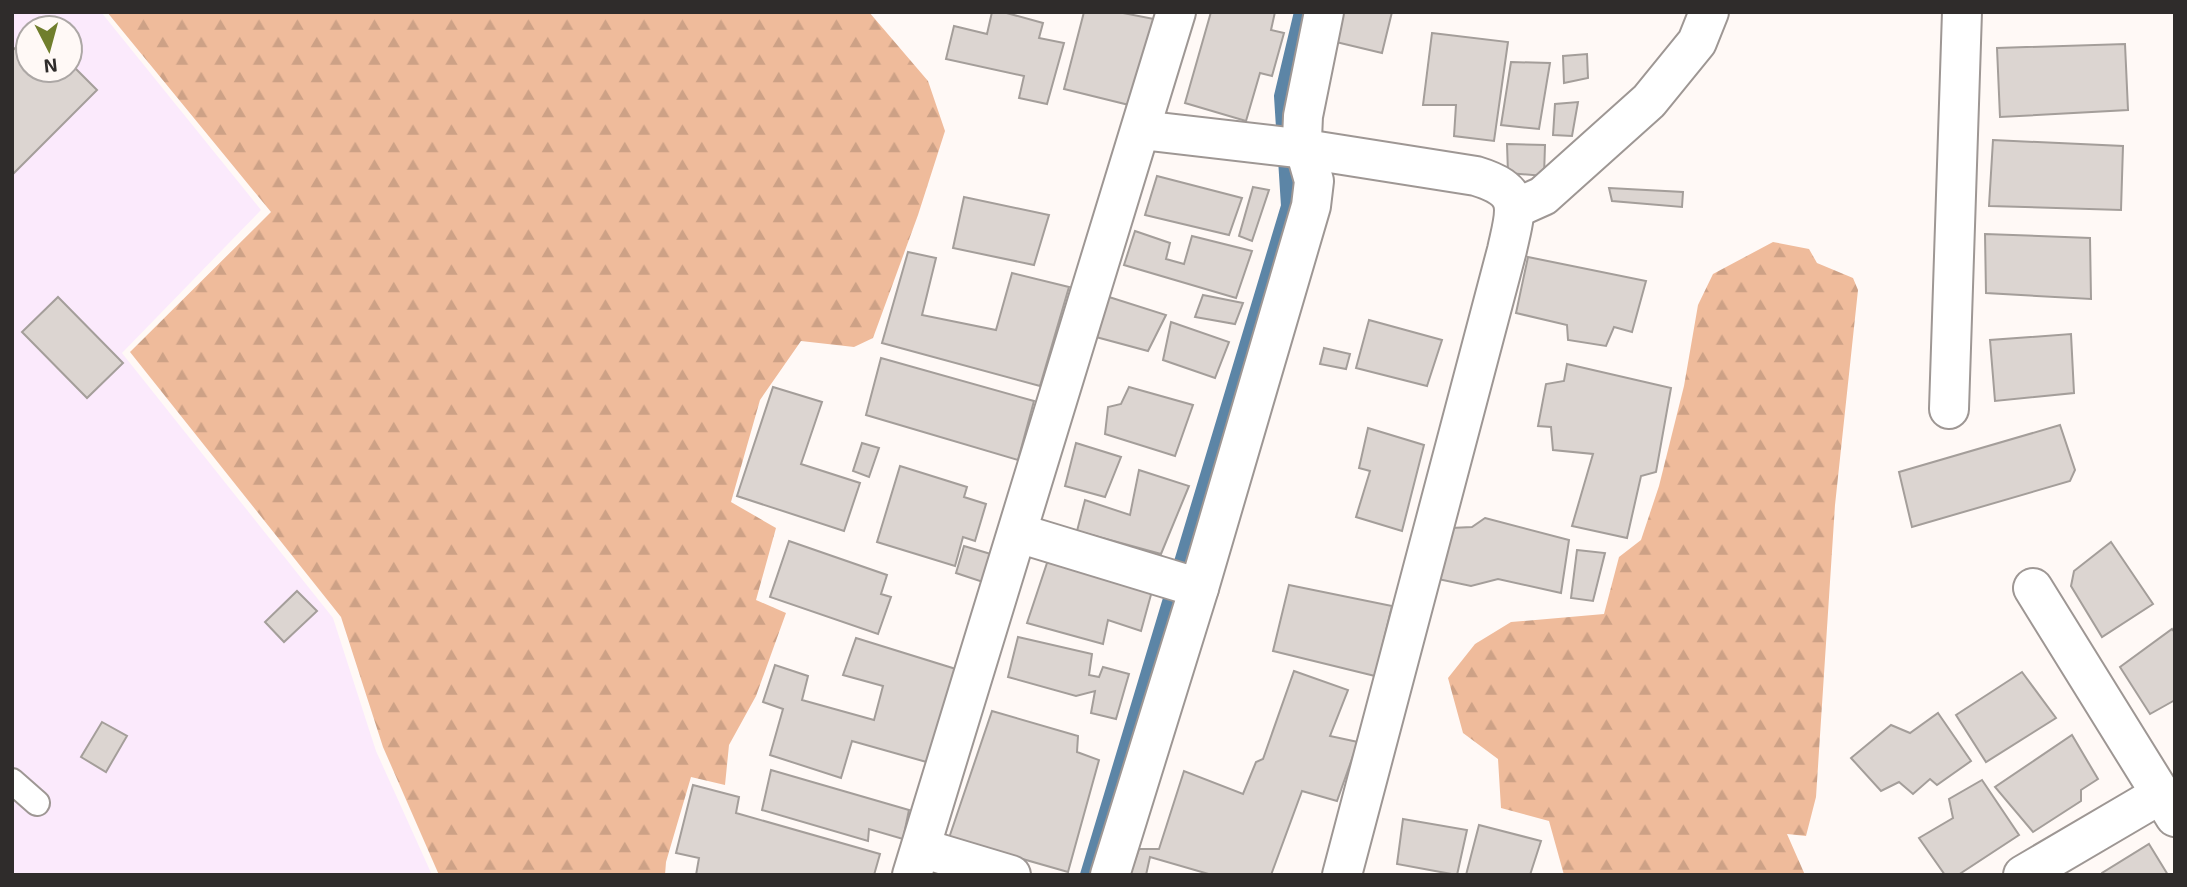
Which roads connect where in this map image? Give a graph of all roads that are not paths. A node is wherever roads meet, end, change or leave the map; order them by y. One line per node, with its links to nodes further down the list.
1 (1176, 12): 5 (street)
2 (1324, 12): 6 (street)
3 (1709, 12): 7 (street)
4 (1962, 12): 8 (street)
5 (1141, 130): 6 (street); 9 (street)
6 (1290, 147): 7 (street); 10 (street)
7 (1516, 208): 18 (street)
8 (1949, 409)
9 (1018, 533): 10 (street); 15 (street)
10 (1183, 583): 17 (street)
11 (2034, 588): 14 (street)
12 (12, 781): 13 (lane)
13 (37, 803)
14 (2168, 805): 19 (street)
15 (917, 862): 16 (street)
16 (1011, 875)
17 (1110, 875)
18 (1342, 875)
19 (2023, 875)

